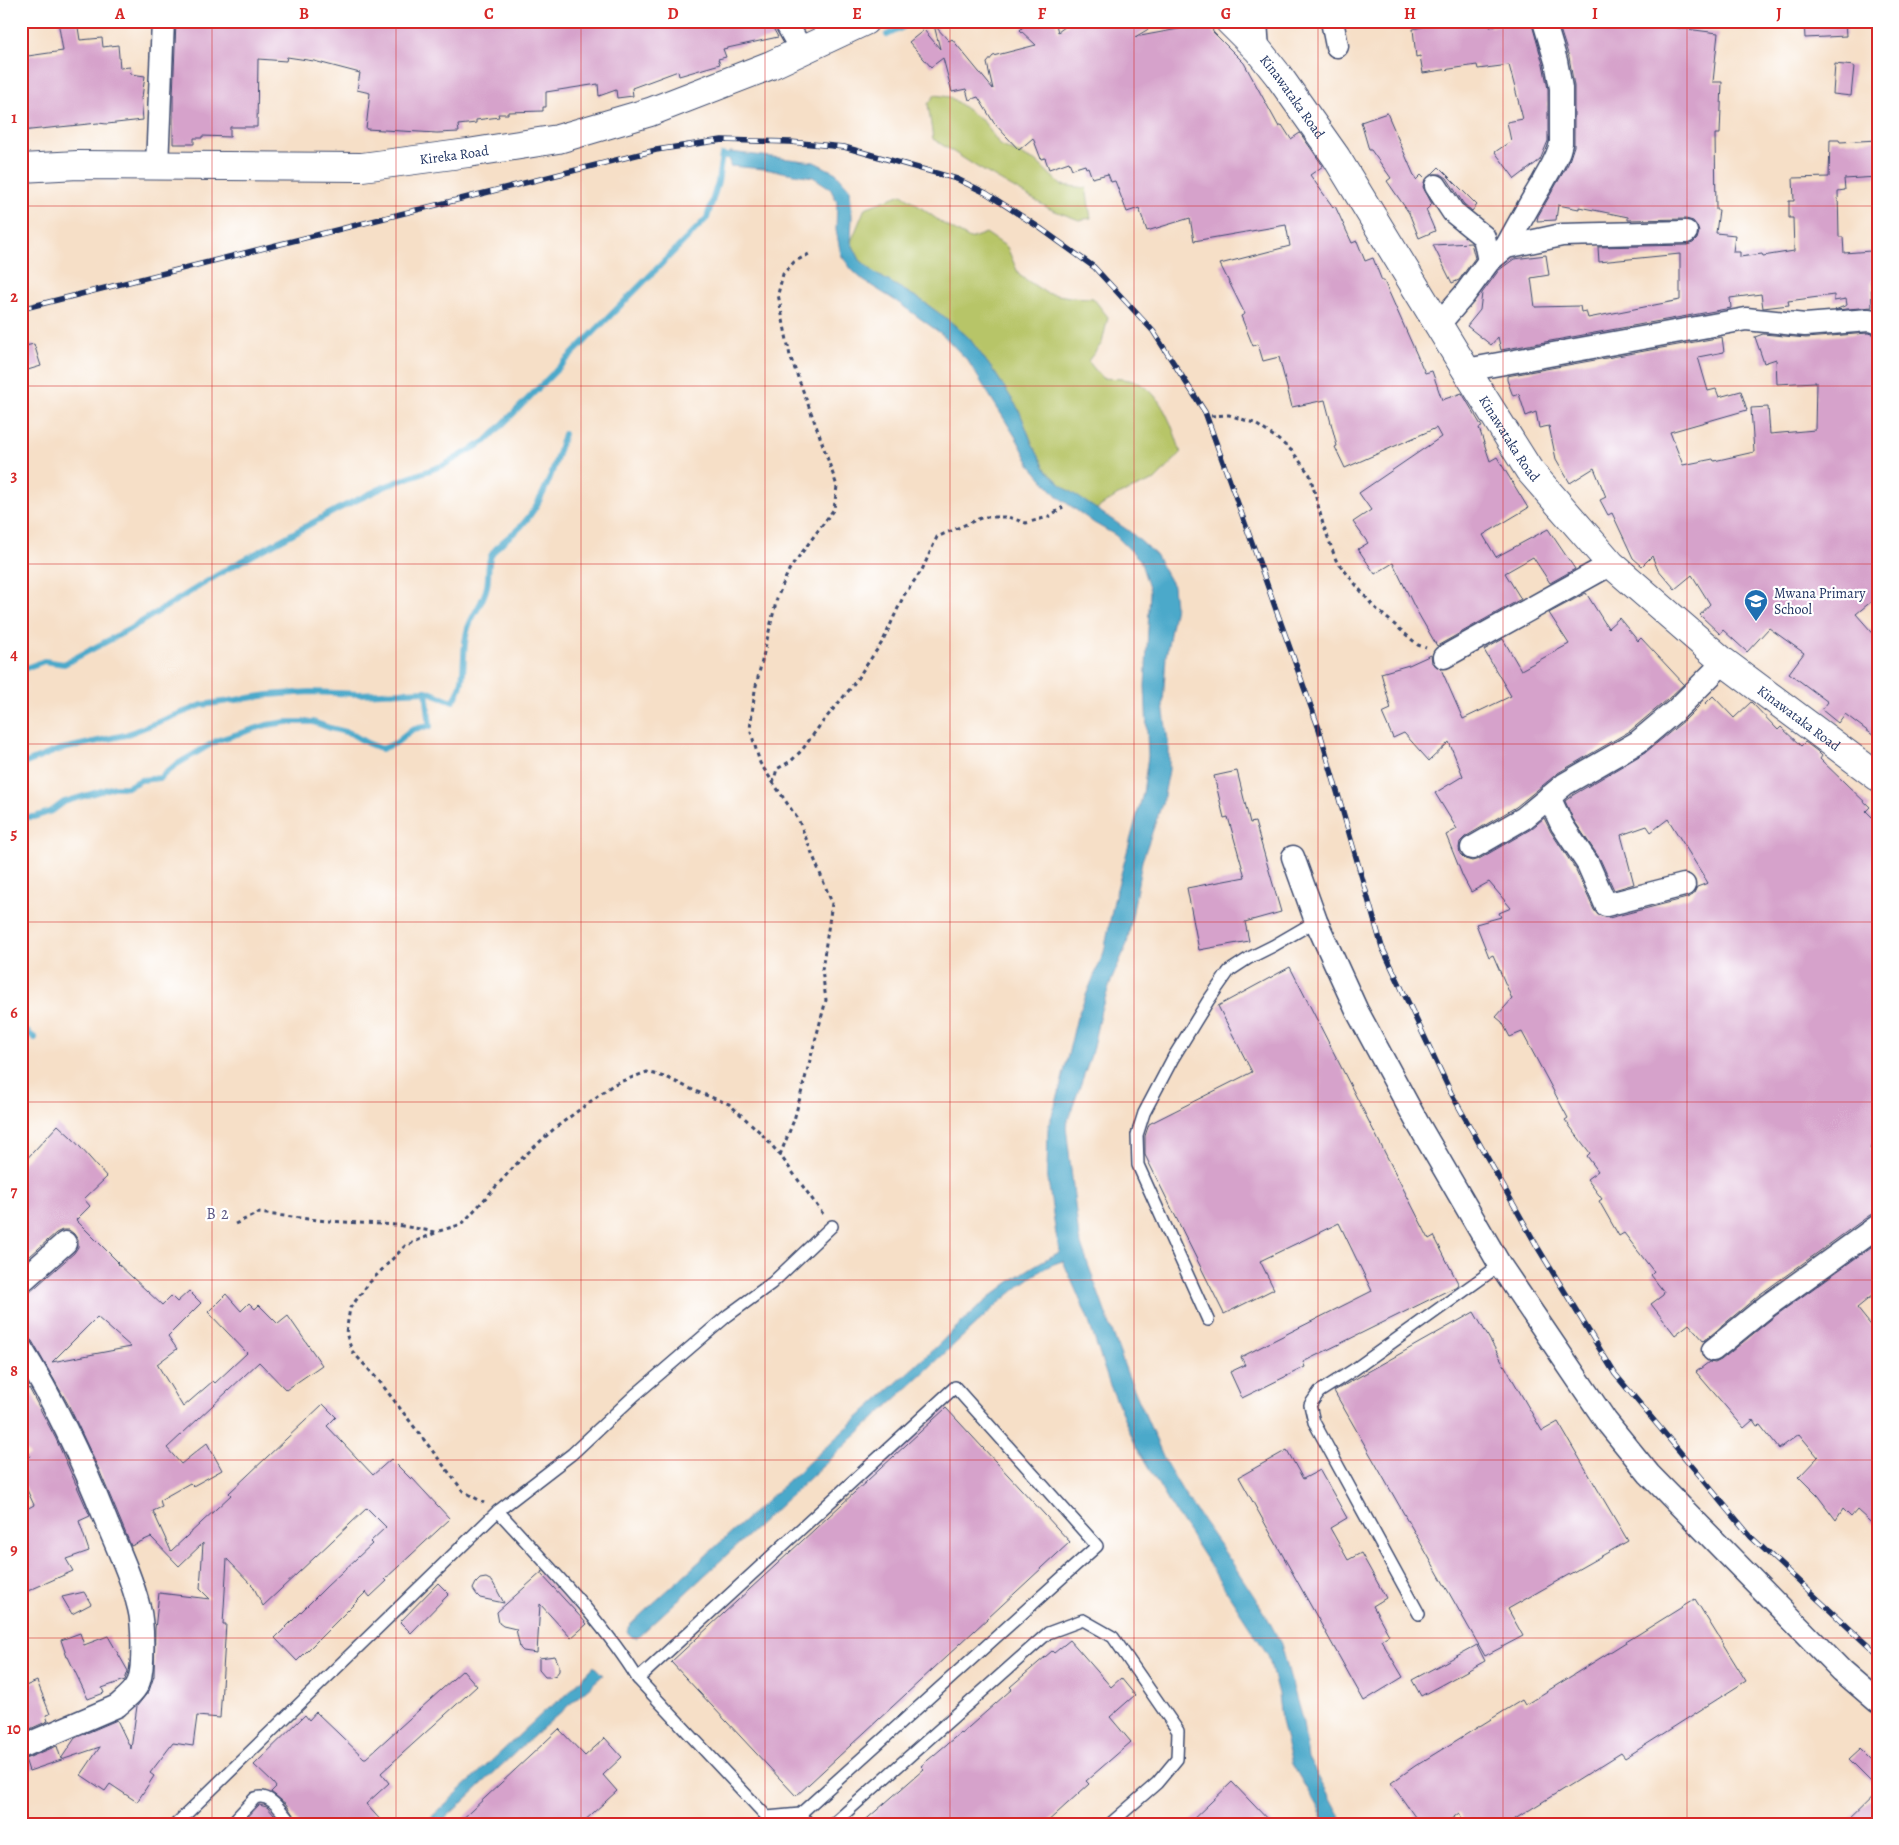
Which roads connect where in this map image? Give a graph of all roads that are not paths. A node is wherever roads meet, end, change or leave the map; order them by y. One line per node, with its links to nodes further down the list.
1 (163, 21): 11 (street)
2 (786, 21): 10 (street)
3 (865, 21): 10 (street, Kireka Road)
4 (1229, 21): 9 (street, Kinawataka Road)
5 (1256, 21): 9 (street)
6 (1332, 21): 8 (street)
7 (1544, 21): 15 (street)
8 (1337, 46)
9 (1258, 50): 18 (street, Kinawataka Road)
10 (802, 51): 11 (street, Kireka Road)
11 (157, 166): 12 (street, Kireka Road)
12 (21, 168)
13 (1436, 186): 16 (street)
14 (1686, 232): 15 (street)
15 (1506, 247): 16 (street)
16 (1489, 261): 18 (street)
17 (1878, 322): 19 (street)
18 (1438, 325): 19 (street, Kinawataka Road)
19 (1466, 370): 20 (street, Kinawataka Road)
20 (1610, 564): 21 (street); 22 (street, Kinawataka Road)
21 (1444, 658)
22 (1724, 662): 23 (street, Kinawataka Road); 24 (street)
23 (1878, 777)
24 (1549, 796): 25 (street); 27 (street)
25 (1472, 848)
26 (1293, 857): 28 (street)
27 (1684, 885)
28 (1316, 921): 32 (street); 34 (lane)
29 (832, 1226): 37 (lane)
30 (1878, 1226): 36 (street)
31 (65, 1243): 33 (street)
32 (1500, 1264): 38 (lane); 40 (street)
33 (21, 1282)
34 (1208, 1320)
35 (21, 1348): 41 (street)
36 (1714, 1350)
37 (498, 1511): 39 (lane); 43 (lane)
38 (1419, 1614)
39 (638, 1679): 42 (lane); 42 (lane)
40 (1878, 1702)
41 (21, 1747)
42 (800, 1814): 46 (lane)
43 (176, 1824)
44 (231, 1824): 45 (lane)
45 (292, 1824)
46 (809, 1824)
47 (833, 1824): 48 (lane)
48 (1110, 1824)

